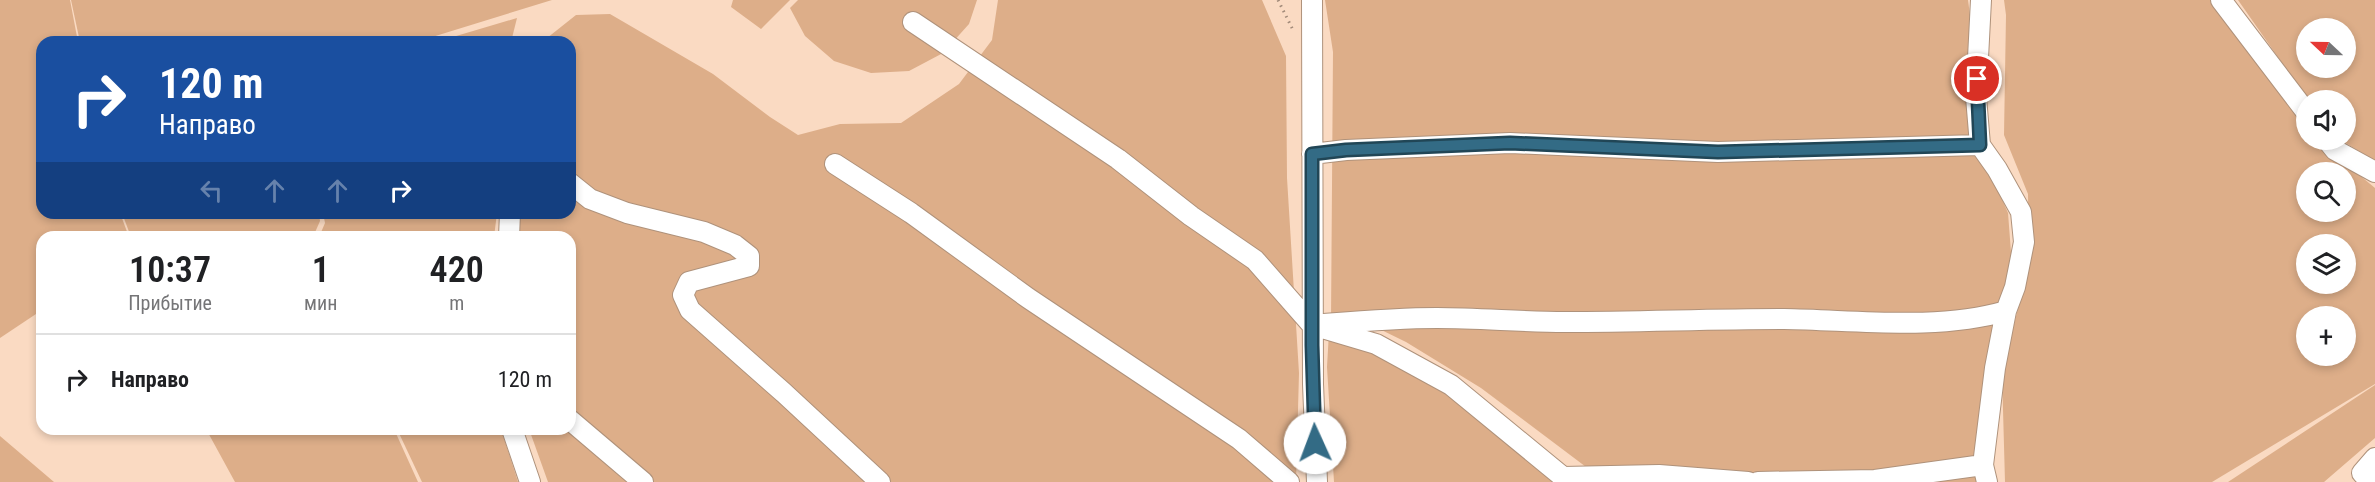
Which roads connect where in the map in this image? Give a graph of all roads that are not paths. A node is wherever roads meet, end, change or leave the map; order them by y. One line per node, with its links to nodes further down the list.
1 (1312, 0): 8 (street)
2 (1981, 0): 6 (street)
3 (2221, 0): 5 (street)
4 (913, 22): 13 (street)
5 (2296, 99)
6 (1980, 145): 8 (street); 12 (street)
7 (2335, 150): 10 (street)
8 (1312, 154): 13 (street)
9 (835, 164): 23 (street)
10 (2375, 172)
11 (576, 188): 22 (street)
12 (2006, 311): 13 (street); 17 (street)
13 (1312, 325): 19 (street); 24 (street)
14 (576, 425): 21 (street)
15 (514, 435): 20 (street)
16 (2375, 458): 18 (street)
17 (1985, 473): 26 (street)
18 (2361, 479)
19 (1566, 480): 25 (street)
20 (530, 482)
21 (643, 482)
22 (880, 482)
23 (1289, 482)
24 (1317, 482)
25 (1748, 482)
26 (1758, 482)

